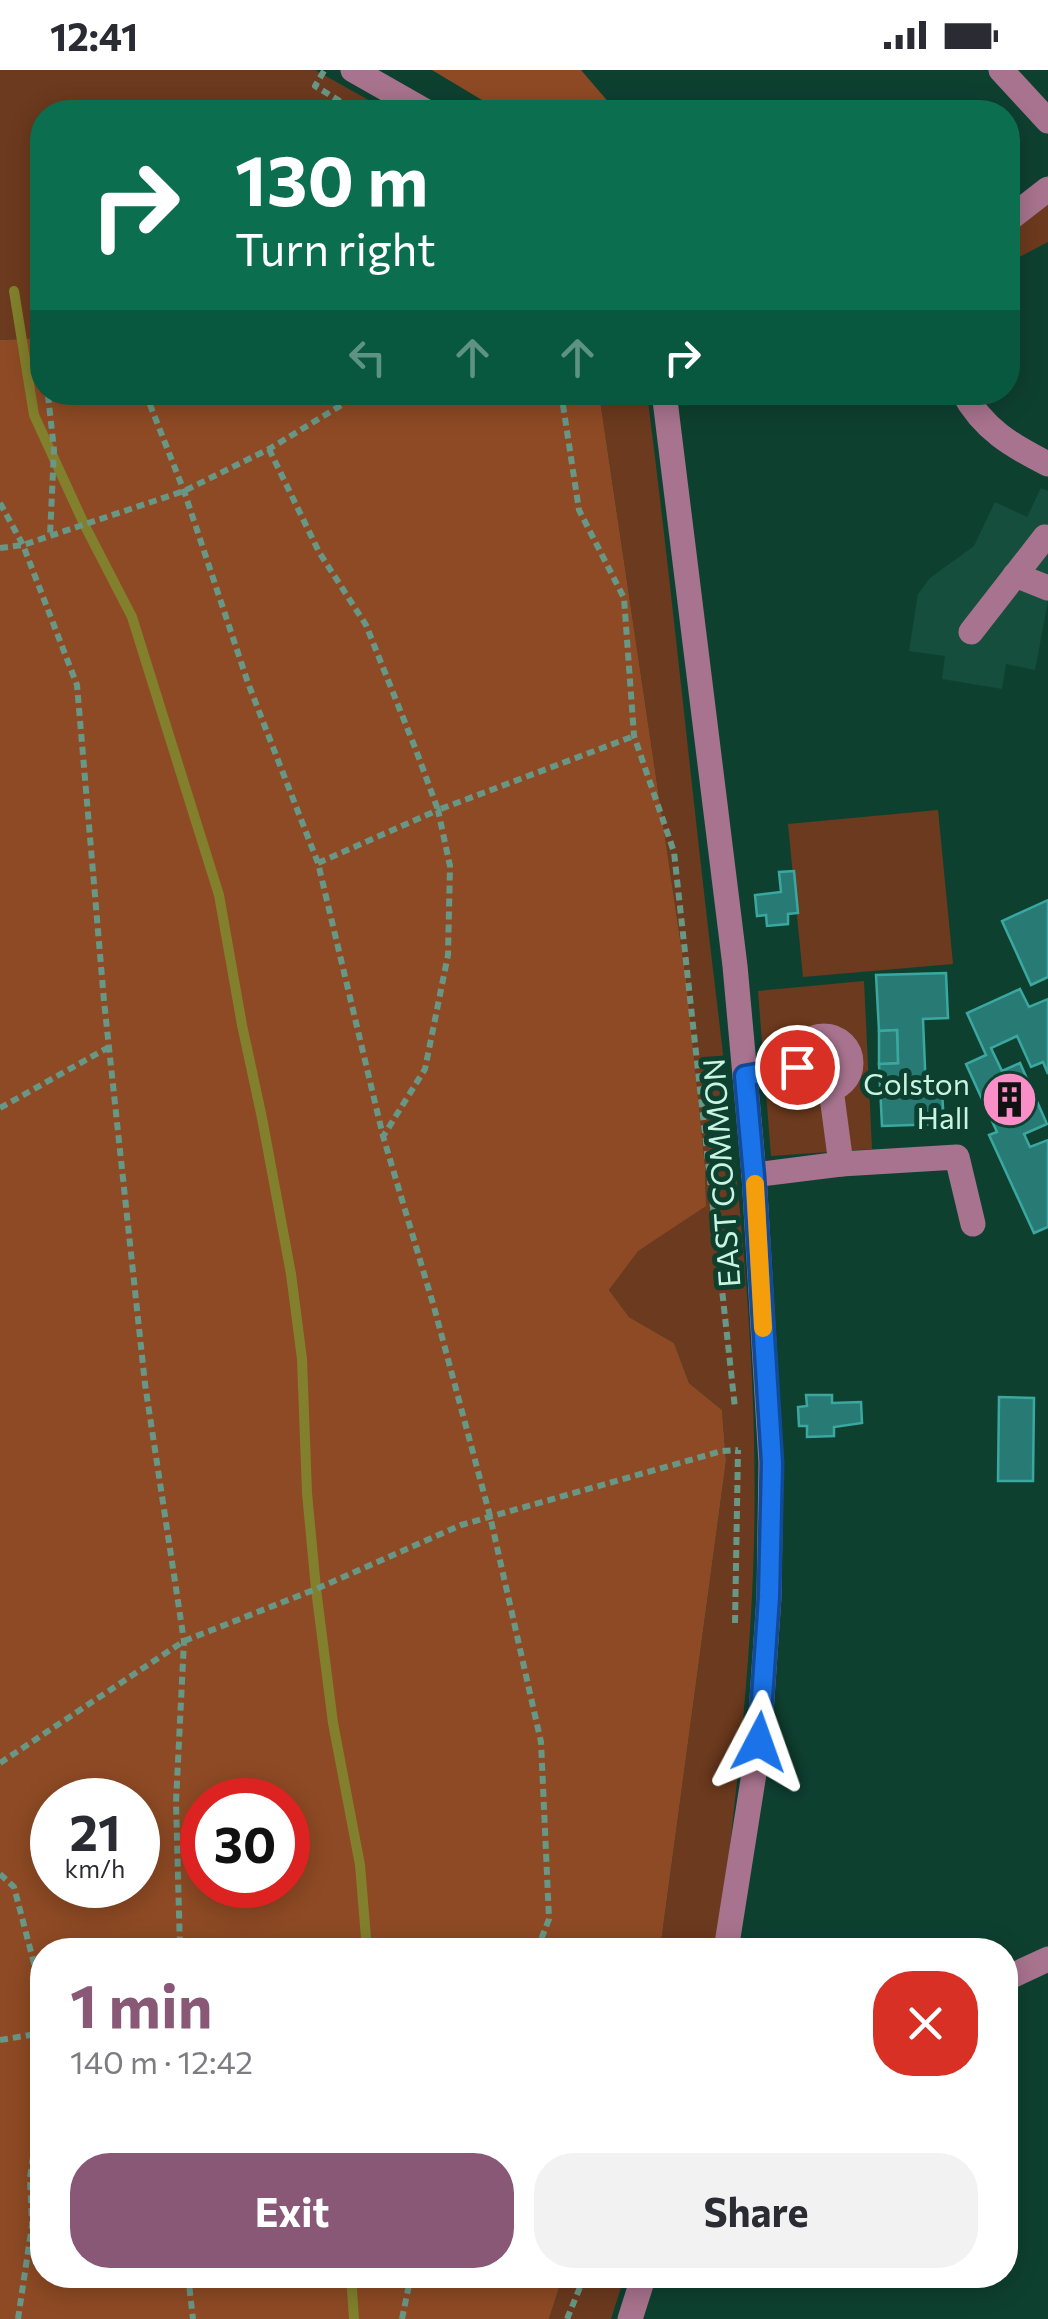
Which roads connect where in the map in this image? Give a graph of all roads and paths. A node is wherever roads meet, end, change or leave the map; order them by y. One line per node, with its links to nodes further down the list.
1 (353, 70): 3 (street)
2 (1001, 70): 4 (street)
3 (406, 100)
4 (1048, 120)
5 (1048, 190): 6 (street)
6 (1020, 211)
7 (49, 405): 17 (path)
8 (151, 405): 15 (path)
9 (342, 405): 13 (path)
10 (563, 405): 24 (path)
11 (667, 405): 29 (street, EAST COMMON)
12 (970, 405): 14 (street)
13 (269, 449): 15 (path); 25 (path)
14 (1048, 464)
15 (184, 491): 17 (path); 26 (path)
16 (0, 504): 19 (path)
17 (50, 536): 19 (path)
18 (1045, 537): 21 (street)
19 (23, 545): 20 (path); 27 (path)
20 (0, 548)
21 (1015, 575): 22 (street); 23 (street)
22 (1048, 588)
23 (970, 632)
24 (634, 736): 25 (path); 36 (path)
25 (438, 810): 26 (path); 32 (path)
26 (318, 864): 32 (path)
27 (109, 1047): 31 (path); 42 (path)
28 (797, 1067): 29 (street); 30 (street); 30 (street)
29 (745, 1076): 34 (street, EAST COMMON)
30 (831, 1089): 33 (street)
31 (0, 1108)
32 (383, 1136): 40 (path)
33 (841, 1164): 34 (street); 35 (street)
34 (754, 1176): 39 (street, EAST COMMON)
35 (974, 1224)
36 (736, 1418)
37 (736, 1434): 38 (path)
38 (738, 1450): 39 (path); 40 (path); 41 (path)
39 (772, 1463): 47 (street, EAST COMMON)
40 (490, 1516): 42 (path); 46 (path)
41 (734, 1640)
42 (184, 1641): 43 (path); 45 (path)
43 (0, 1763)
44 (0, 1874): 48 (path)
45 (180, 1938)
46 (542, 1938)
47 (728, 1938)
48 (30, 1948)
49 (1048, 1959): 50 (street)
50 (1018, 1973)
51 (30, 2035): 52 (path)
52 (0, 2040)
53 (30, 2238): 58 (path)
54 (189, 2288): 59 (path)
55 (408, 2288): 60 (path)
56 (580, 2288): 61 (path)
57 (640, 2288): 62 (street)
58 (18, 2319)
59 (193, 2319)
60 (402, 2319)
61 (568, 2319)
62 (630, 2319)

